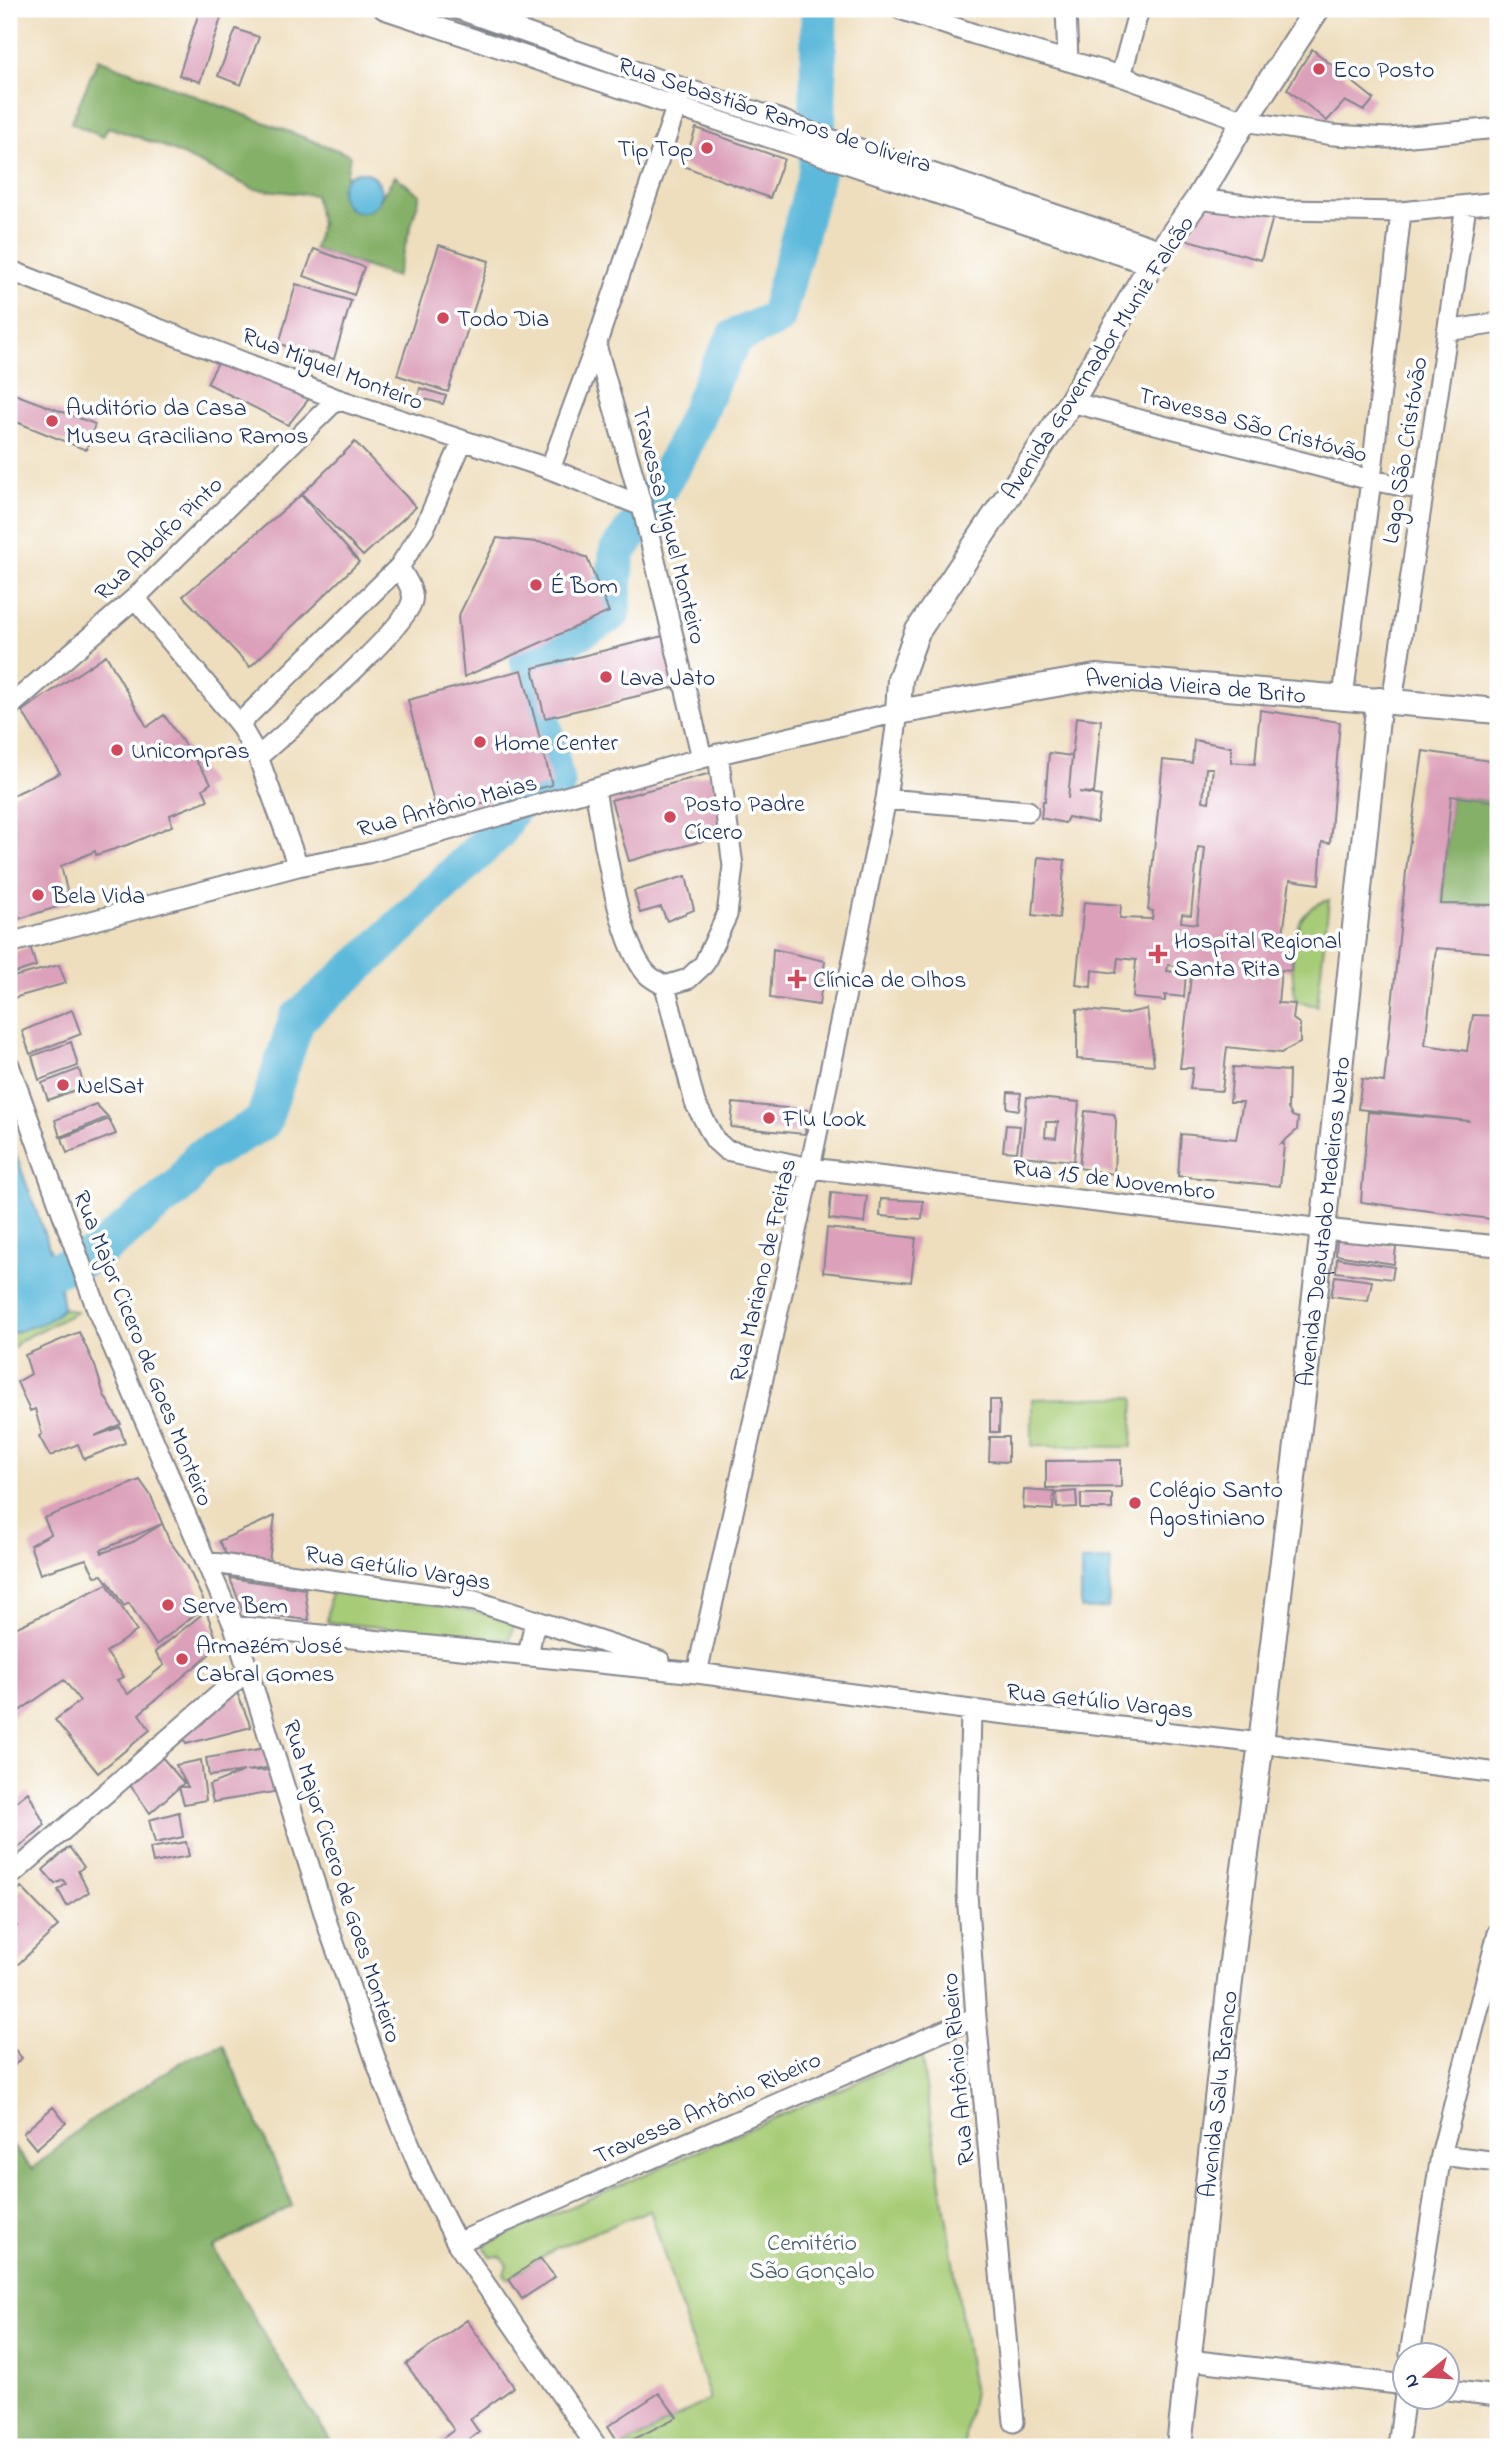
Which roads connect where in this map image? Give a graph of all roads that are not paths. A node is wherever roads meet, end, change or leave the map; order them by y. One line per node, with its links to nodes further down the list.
1 (384, 9): 9 (street, Rua Sebastião Ramos de Oliveira)
2 (458, 9): 9 (street, Rua Sebastião Ramos de Oliveira)
3 (900, 9): 7 (street)
4 (1066, 9): 7 (street)
5 (1139, 9): 8 (street)
6 (1317, 9): 10 (main road, Avenida Governador Muniz Falcão)
7 (1068, 61): 8 (street)
8 (1121, 76): 10 (street)
9 (680, 98): 12 (street, Rua Sebastião Ramos de Oliveira); 21 (street)
10 (1244, 121): 11 (street); 13 (main road, Avenida Governador Muniz Falcão)
11 (1498, 128)
12 (818, 148): 17 (street, Rua Sebastião Ramos de Oliveira); 17 (street, Rua Sebastião Ramos de Oliveira)
13 (1198, 199): 16 (street); 17 (main road, Avenida Governador Muniz Falcão)
14 (1498, 202): 15 (street)
15 (1466, 206): 16 (street); 20 (street, Lago São Cristóvão)
16 (1401, 212): 26 (street, Lago São Cristóvão)
17 (1156, 257): 23 (main road, Avenida Governador Muniz Falcão)
18 (9, 270): 22 (street, Rua Miguel Monteiro)
19 (1498, 323): 20 (street)
20 (1447, 331): 27 (street, Lago São Cristóvão)
21 (596, 345): 25 (street); 28 (street, Travessa Miguel Monteiro)
22 (337, 399): 24 (street, Rua Miguel Monteiro); 30 (street, Rua Adolfo Pinto)
23 (1071, 402): 26 (street, Travessa São Cristóvão); 35 (main road, Avenida Governador Muniz Falcão)
24 (463, 442): 25 (street, Rua Miguel Monteiro); 29 (street)
25 (550, 468): 28 (street, Rua Miguel Monteiro)
26 (1371, 480): 27 (street, Travessa São Cristóvão); 31 (street, Lago São Cristóvão)
27 (1423, 490): 32 (street, Lago São Cristóvão)
28 (643, 511): 37 (street, Travessa Miguel Monteiro)
29 (399, 567): 36 (street); 38 (street)
30 (135, 597): 33 (street, Rua Adolfo Pinto); 36 (street)
31 (1343, 697): 32 (main road, Avenida Vieira de Brito); 35 (main road, Avenida Vieira de Brito)
32 (1386, 701): 34 (main road, Avenida Vieira de Brito); 47 (main road, Avenida Deputado Medeiros Neto)
33 (9, 707)
34 (1498, 711)
35 (898, 712): 37 (street, Rua Antônio Maias); 40 (street, Rua Mariano de Freitas)
36 (239, 724): 38 (street)
37 (710, 756): 39 (street, Rua Antônio Maias); 44 (street, Travessa Miguel Monteiro)
38 (258, 757): 42 (street)
39 (595, 790): 42 (street, Rua Antônio Maias); 44 (street)
40 (886, 799): 41 (street); 46 (street, Rua Mariano de Freitas)
41 (1028, 811)
42 (298, 866): 43 (street, Rua Antônio Maias)
43 (9, 943)
44 (665, 986): 46 (street, Rua 15 de Novembro)
45 (9, 1065): 49 (street, Rua Major Cicero de Goes Monteiro)
46 (810, 1168): 47 (street, Rua 15 de Novembro); 54 (street, Rua Mariano de Freitas)
47 (1323, 1229): 48 (street, Rua 15 de Novembro); 56 (main road, Avenida Deputado Medeiros Neto)
48 (1498, 1246)
49 (207, 1562): 50 (street, Rua Getúlio Vargas); 51 (street, Rua Major Cicero de Goes Monteiro)
50 (535, 1620): 52 (street); 54 (street, Rua Getúlio Vargas)
51 (234, 1626): 52 (street, Rua Getúlio Vargas); 53 (street, Rua Major Cicero de Goes Monteiro)
52 (528, 1656): 54 (street, Rua Getúlio Vargas)
53 (249, 1669): 58 (street); 63 (street, Rua Major Cicero de Goes Monteiro)
54 (697, 1673): 55 (street, Rua Getúlio Vargas)
55 (971, 1710): 56 (street, Rua Getúlio Vargas); 60 (street, Rua Antônio Ribeiro)
56 (1261, 1743): 57 (street, Rua Getúlio Vargas); 65 (main road, Avenida Salu Branco)
57 (1498, 1773)
58 (9, 1877)
59 (1498, 1933): 61 (street)
60 (976, 2017): 63 (street, Travessa Antônio Ribeiro); 70 (street, Rua Antônio Ribeiro)
61 (1441, 2155): 62 (street); 64 (street)
62 (1498, 2162)
63 (457, 2243): 71 (street, Rua Major Cicero de Goes Monteiro)
64 (1412, 2340)
65 (1189, 2360): 66 (street); 72 (main road, Avenida Salu Branco)
66 (1392, 2384)
67 (1462, 2392): 68 (street)
68 (1498, 2396)
69 (1402, 2410): 73 (street)
70 (1014, 2422)
71 (597, 2447)
72 (1179, 2447)
73 (1398, 2447)

